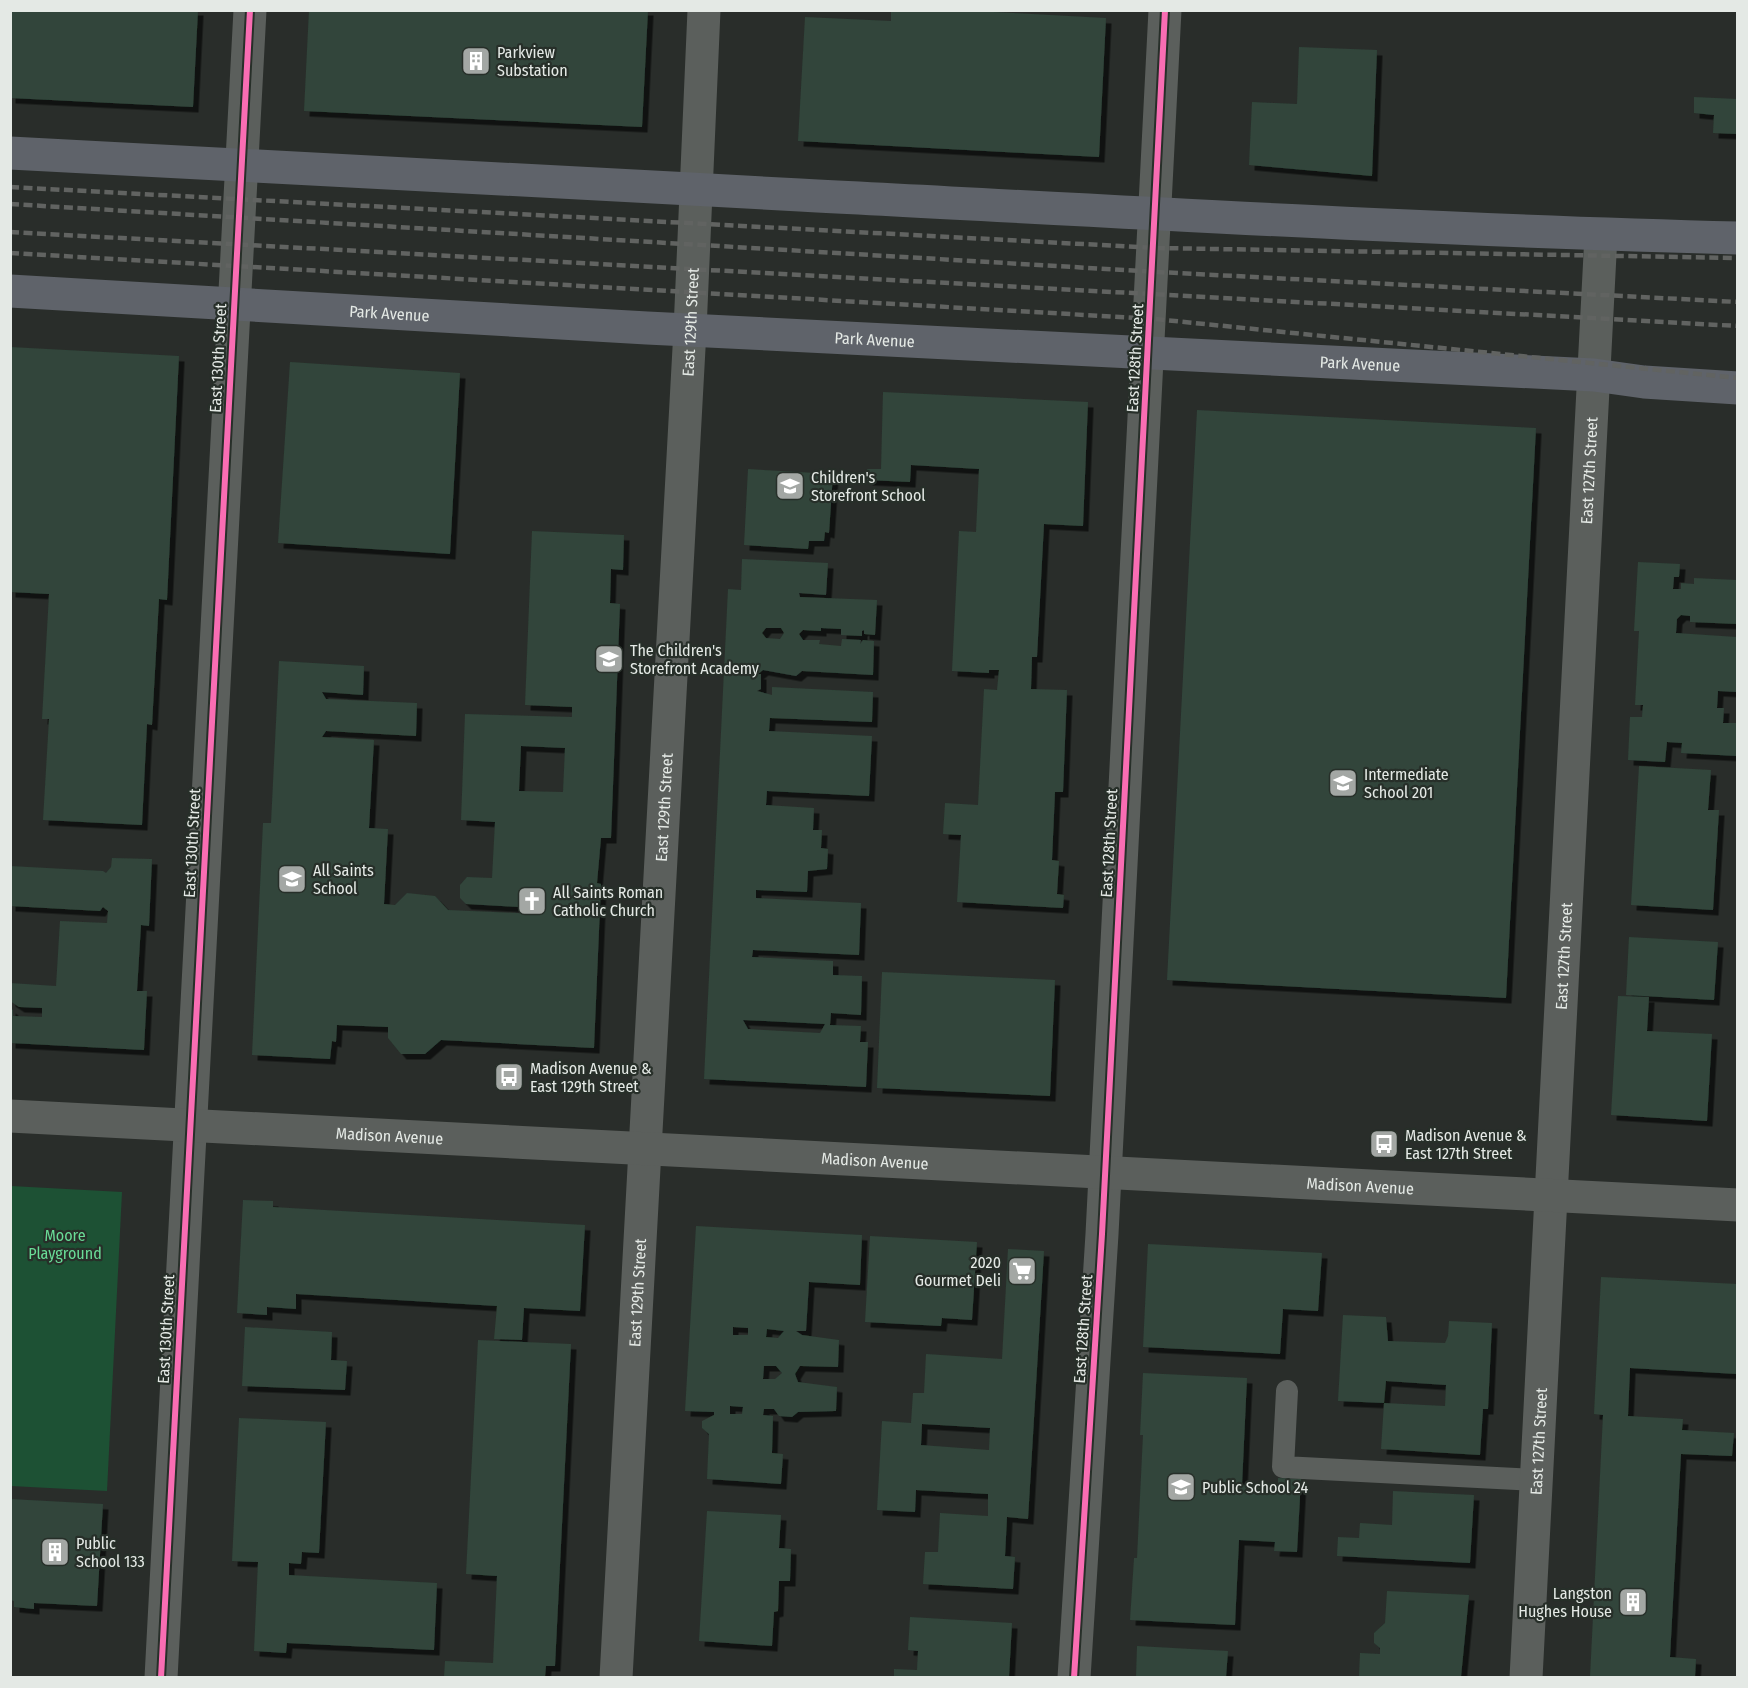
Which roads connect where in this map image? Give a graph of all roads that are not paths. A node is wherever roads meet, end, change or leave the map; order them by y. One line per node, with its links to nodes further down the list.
1 (250, 10): 5 (street, East 130th Street)
2 (704, 10): 6 (street, East 129th Street)
3 (1165, 10): 7 (street, East 128th Street)
4 (10, 153): 5 (main road)
5 (241, 167): 6 (main road); 11 (street, East 130th Street)
6 (695, 189): 7 (main road); 12 (street, East 129th Street)
7 (1156, 213): 8 (main road); 13 (street, East 128th Street)
8 (1601, 235): 9 (main road); 14 (street, East 127th Street)
9 (1737, 238)
10 (10, 291): 11 (main road, Park Avenue)
11 (234, 303): 12 (main road, Park Avenue); 17 (street, East 130th Street)
12 (690, 330): 13 (main road, Park Avenue); 18 (street, East 129th Street)
13 (1149, 352): 14 (main road, Park Avenue); 19 (street, East 128th Street)
14 (1594, 375): 15 (main road, Park Avenue); 20 (street, East 127th Street)
15 (1737, 388)
16 (10, 1116): 17 (street, Madison Avenue)
17 (191, 1125): 18 (street, Madison Avenue); 24 (street, East 130th Street)
18 (645, 1149): 19 (street, Madison Avenue); 25 (street, East 129th Street)
19 (1105, 1172): 20 (street, Madison Avenue); 26 (street, East 128th Street)
20 (1552, 1195): 21 (street, Madison Avenue); 23 (street, East 127th Street)
21 (1737, 1205)
22 (1287, 1391): 23 (lane)
23 (1536, 1480): 27 (street, East 127th Street)
24 (161, 1677)
25 (616, 1677)
26 (1074, 1677)
27 (1526, 1677)

